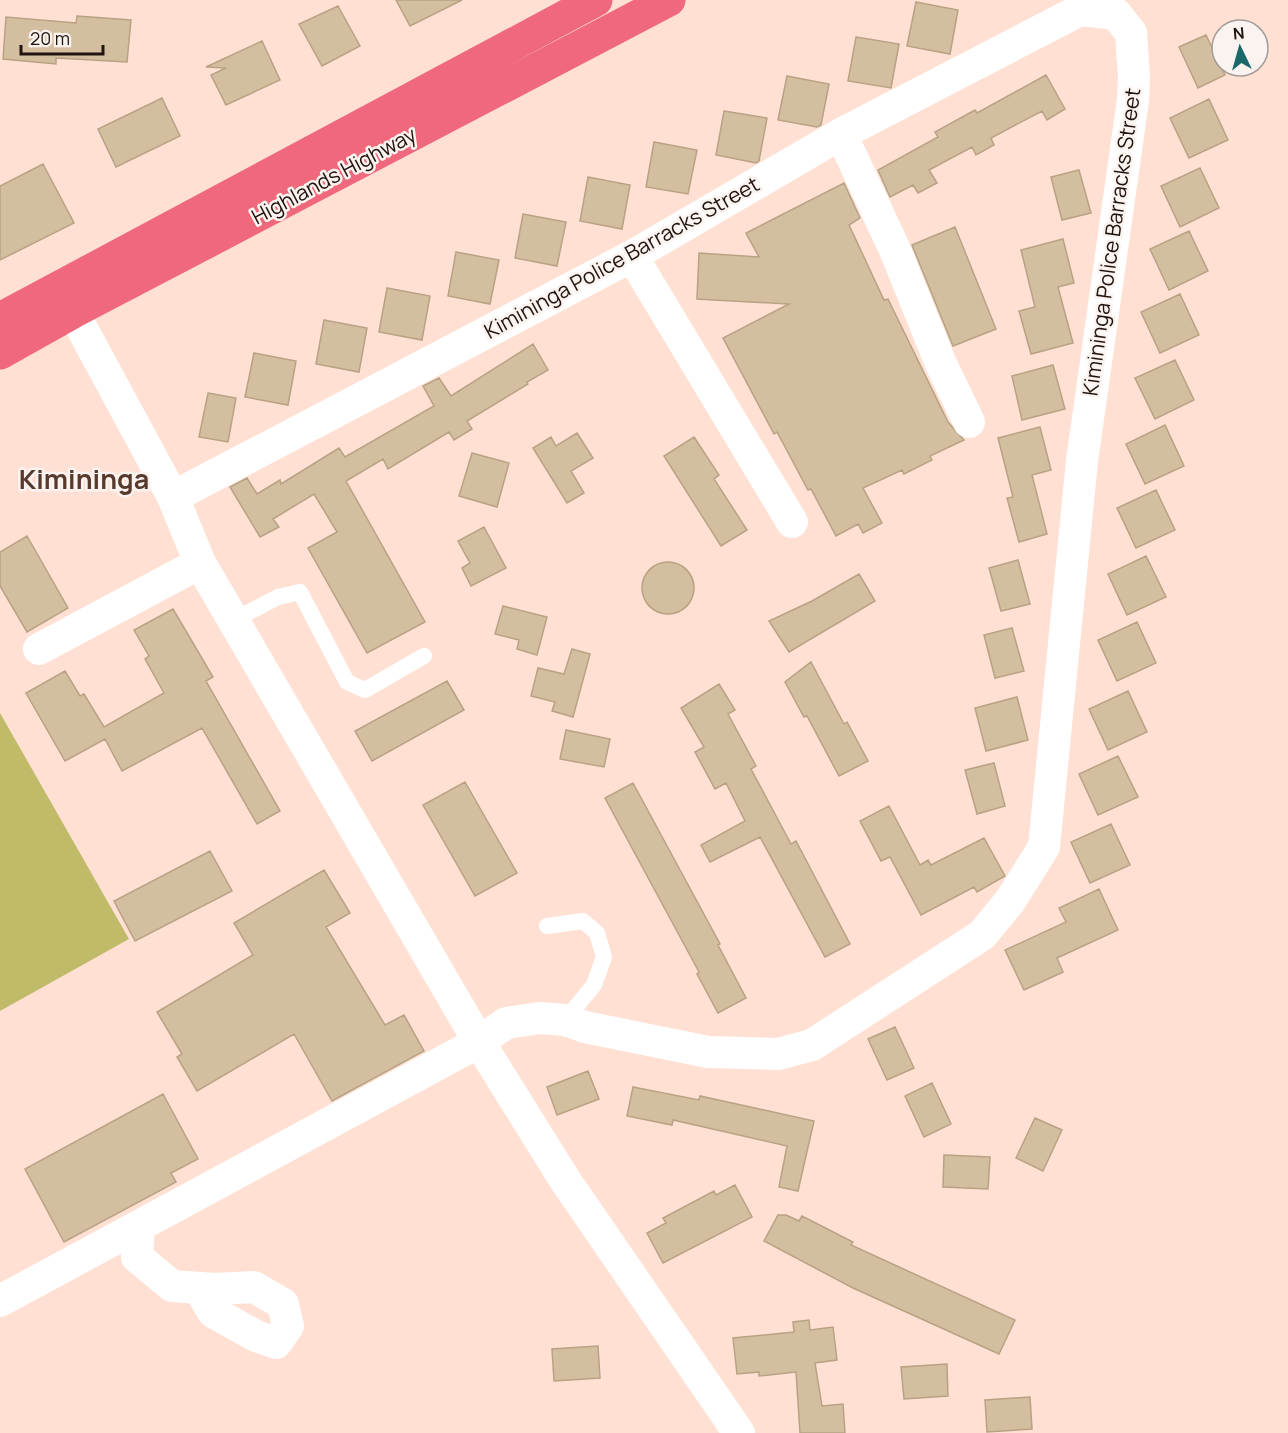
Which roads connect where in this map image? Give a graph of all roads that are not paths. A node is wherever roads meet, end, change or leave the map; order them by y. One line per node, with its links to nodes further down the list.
1 (596, 0): 6 (highway, Highlands Highway)
2 (669, 0): 5 (highway, Highlands Highway)
3 (841, 134): 4 (street, Kimininga Police Barracks Street); 8 (street); 16 (street, Kimininga Police Barracks Street)
4 (633, 256): 9 (street, Kimininga Police Barracks Street); 10 (street)
5 (73, 312): 7 (highway, Highlands Highway); 9 (street)
6 (0, 319)
7 (0, 353)
8 (969, 422)
9 (173, 497): 11 (street)
10 (792, 522)
11 (200, 563): 12 (street); 13 (street)
12 (234, 620): 14 (lane); 17 (street)
13 (39, 649)
14 (424, 656)
15 (547, 926): 16 (lane)
16 (565, 1020): 17 (street, Kimininga Police Barracks Street)
17 (479, 1042): 18 (street, Kimininga Police Barracks Street); 21 (street)
18 (139, 1226): 19 (street); 20 (street, Kimininga Police Barracks Street)
19 (199, 1288)
20 (0, 1301)
21 (739, 1433)

